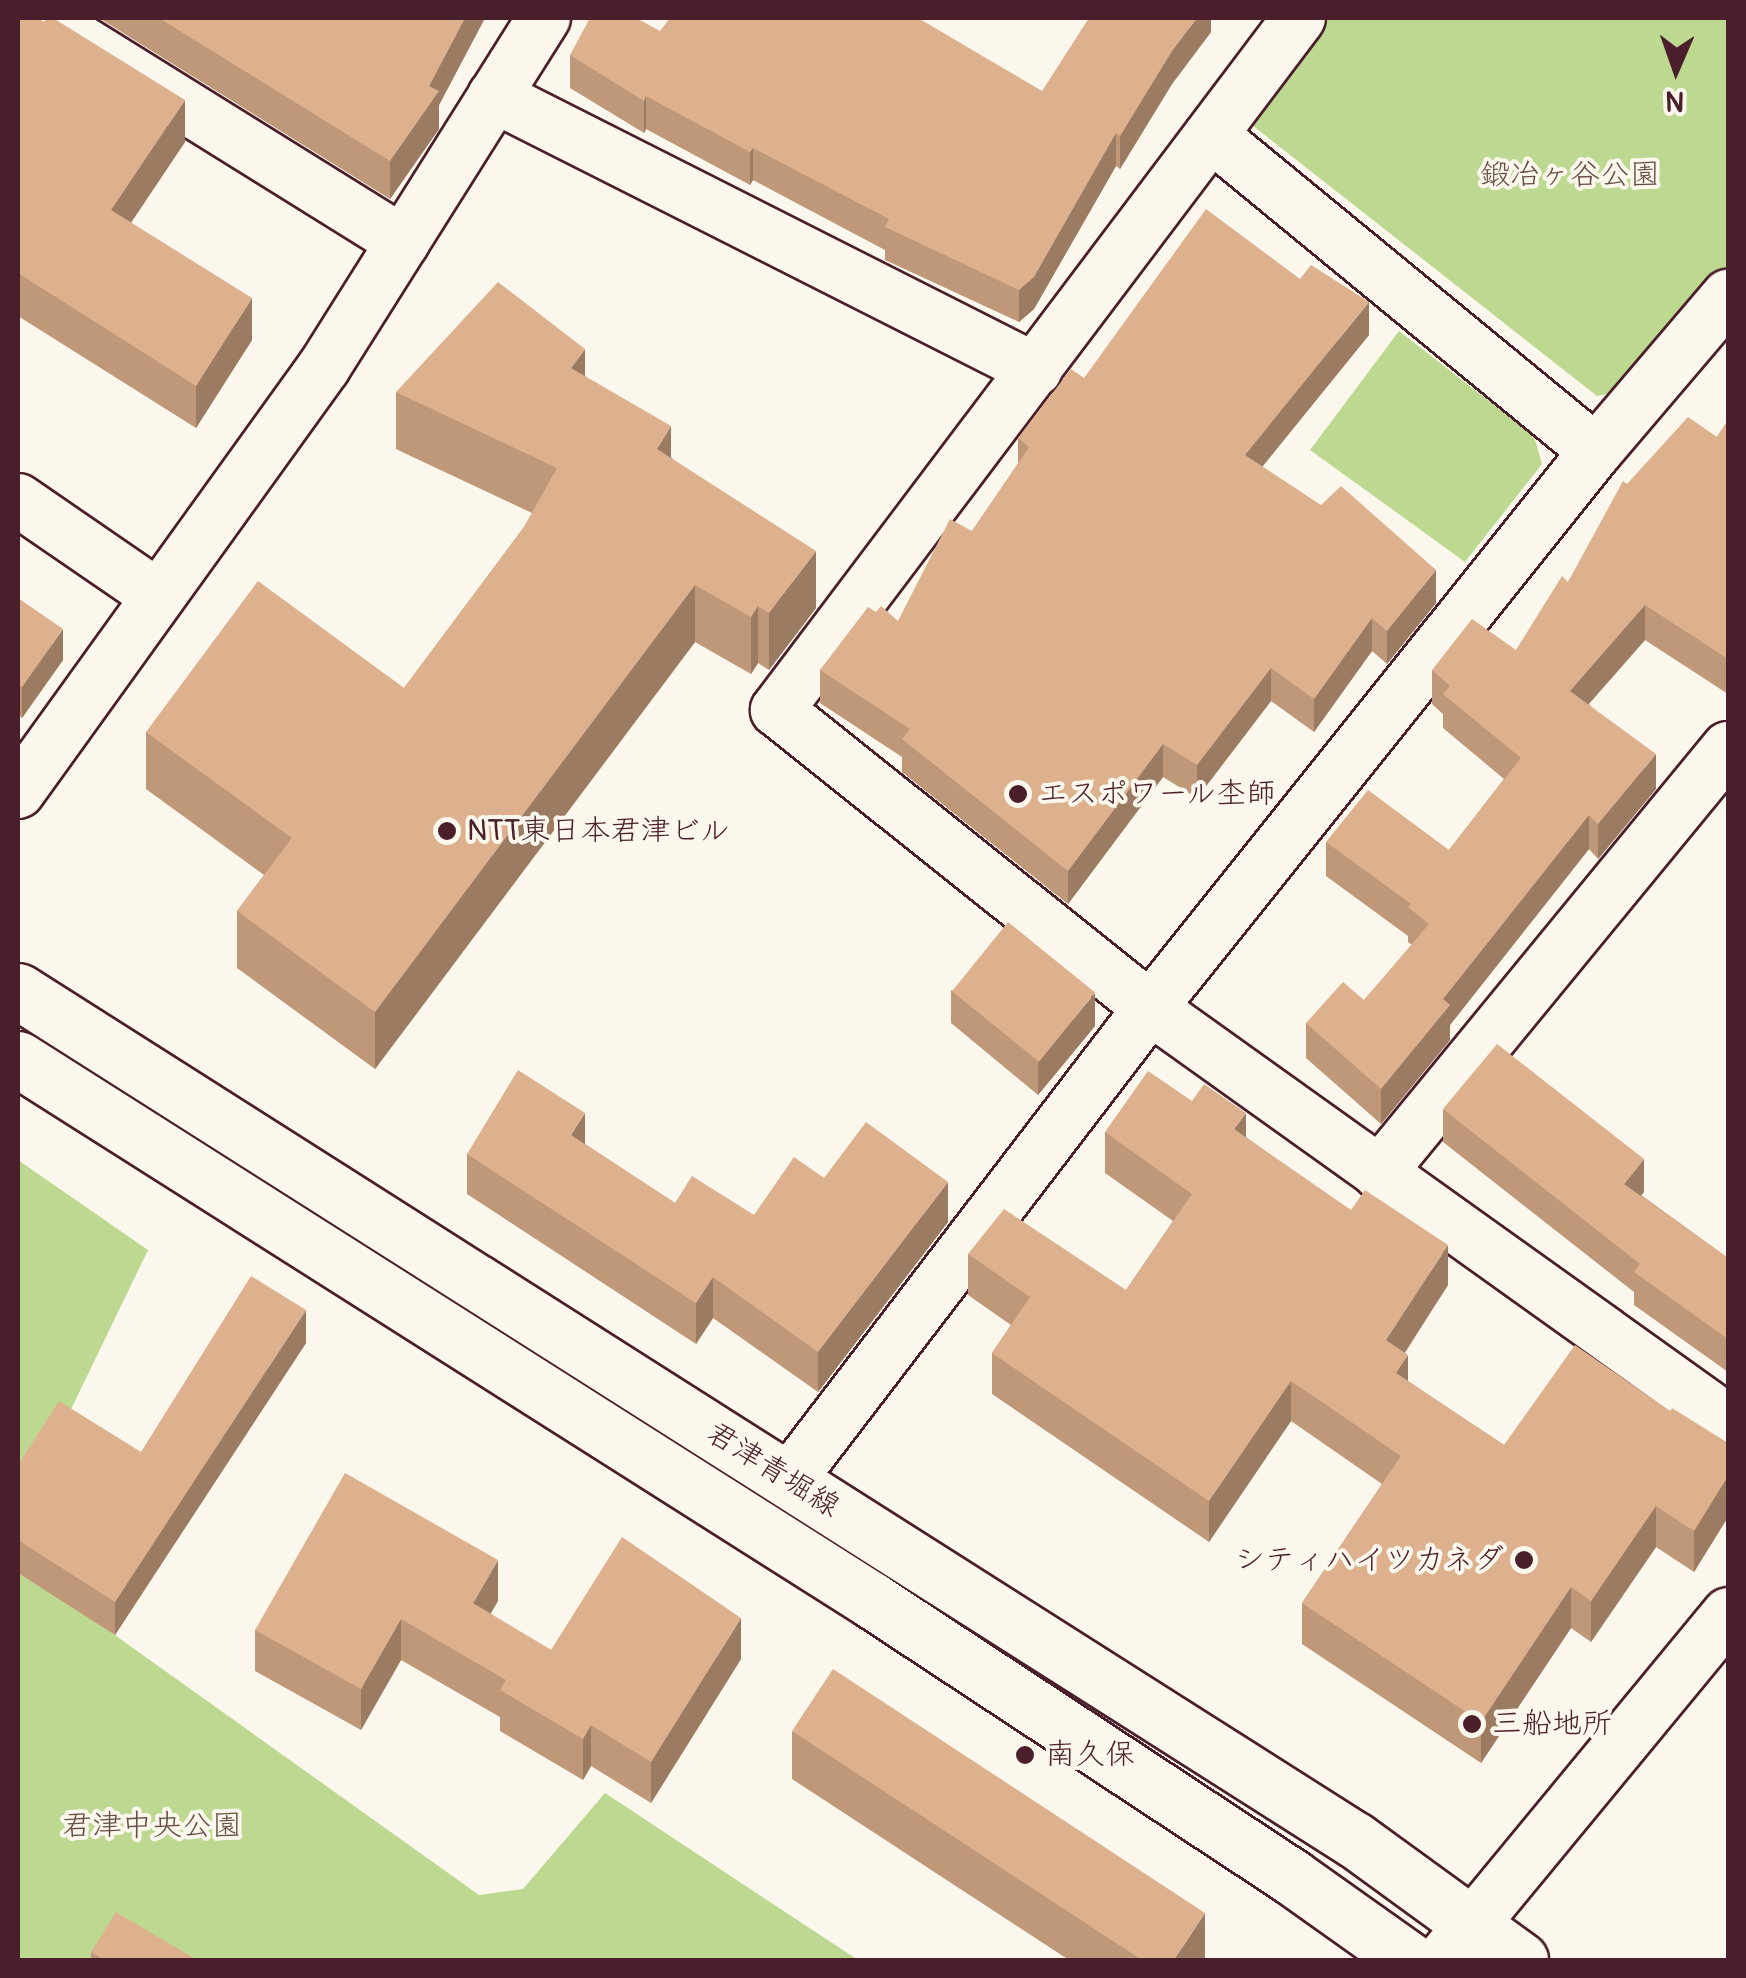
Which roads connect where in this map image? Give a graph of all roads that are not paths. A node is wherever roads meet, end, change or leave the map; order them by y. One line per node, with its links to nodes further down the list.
1 (43, 18): 6 (street)
2 (544, 18): 4 (street)
3 (1299, 18): 5 (street)
4 (494, 96): 6 (street); 8 (street)
5 (1211, 135): 8 (street); 9 (street)
6 (403, 242): 11 (street)
7 (1728, 296): 9 (street)
8 (1036, 370): 15 (street)
9 (1596, 451): 15 (street)
10 (18, 500): 11 (street)
11 (156, 594): 13 (street)
12 (1728, 748): 17 (street)
13 (18, 792)
14 (18, 990): 19 (main road, 君津青堀線)
15 (1150, 1008): 17 (street); 19 (street)
16 (18, 1059): 22 (main road, 君津青堀線)
17 (1379, 1172): 18 (street)
18 (1728, 1421)
19 (789, 1480): 21 (main road, 君津青堀線)
20 (1728, 1614): 21 (street)
21 (1458, 1943): 23 (main road, 君津青堀線)
22 (1409, 1960)
23 (1520, 1960)

